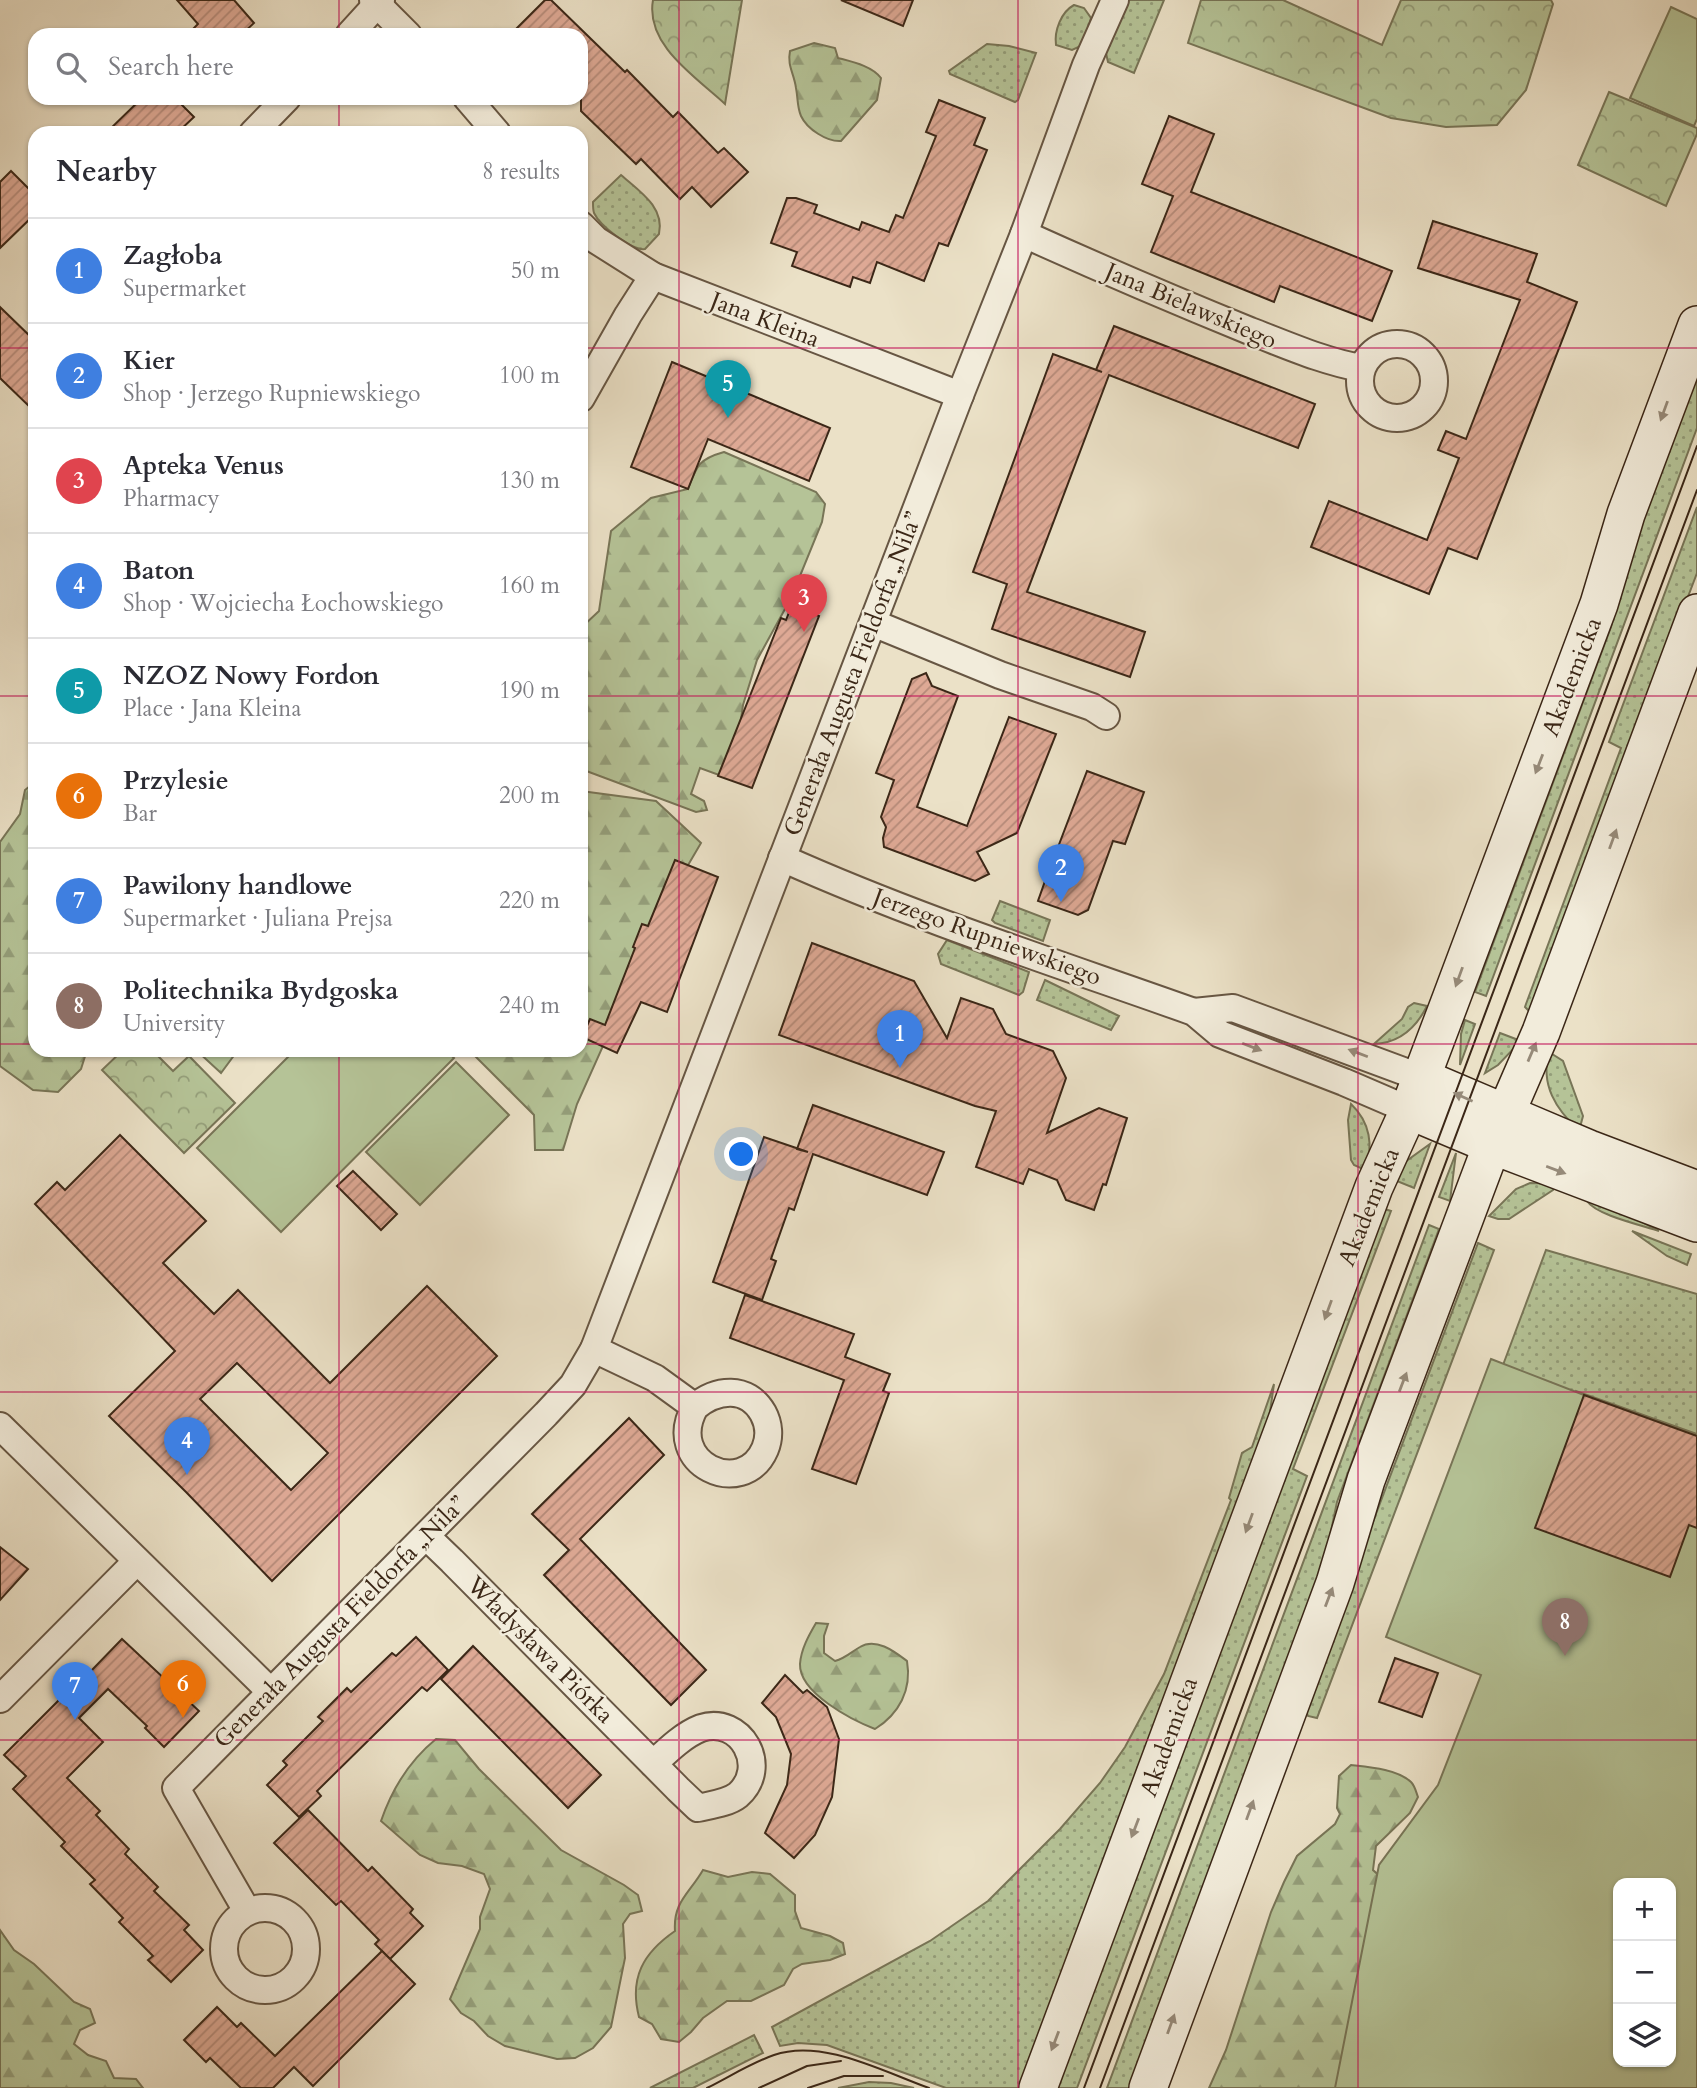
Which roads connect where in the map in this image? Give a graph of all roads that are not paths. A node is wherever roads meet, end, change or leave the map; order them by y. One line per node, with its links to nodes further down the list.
1 (1115, 0): 10 (street, Generała Augusta Fieldorfa „Nila”)
2 (377, 1): 3 (street); 4 (street)
3 (355, 28)
4 (402, 28)
5 (280, 105): 7 (street)
6 (473, 105): 8 (street)
7 (260, 126)
8 (491, 126)
9 (588, 232): 11 (street, Jana Kleina)
10 (1024, 234): 13 (street, Jana Bielawskiego); 15 (street, Generała Augusta Fieldorfa „Nila”)
11 (653, 276): 14 (street); 15 (street, Jana Kleina)
12 (1697, 325): 20 (street, Akademicka, one-way to 20)
13 (1361, 368)
14 (588, 386)
15 (960, 395): 17 (street, Generała Augusta Fieldorfa „Nila”)
16 (1697, 613): 21 (street, one-way to 16)
17 (873, 623): 18 (street); 19 (street, Generała Augusta Fieldorfa „Nila”)
18 (1106, 716)
19 (782, 858): 20 (street, Jerzego Rupniewskiego); 24 (street, Generała Augusta Fieldorfa „Nila”)
20 (1415, 1094): 21 (street); 33 (street, Akademicka, one-way to 33)
21 (1499, 1130): 22 (street); 23 (street, one-way to 23); 34 (street, one-way to 21)
22 (1697, 1190)
23 (1697, 1223)
24 (594, 1349): 25 (street); 27 (street, Generała Augusta Fieldorfa „Nila”)
25 (695, 1407)
26 (0, 1426): 28 (street)
27 (426, 1536): 29 (street, Generała Augusta Fieldorfa „Nila”); 31 (street, Władysława Piórka)
28 (137, 1561): 29 (street); 30 (street)
29 (271, 1692): 32 (street, Generała Augusta Fieldorfa „Nila”)
30 (0, 1699)
31 (653, 1764)
32 (247, 1911)
33 (1038, 2088)
34 (1148, 2088)

